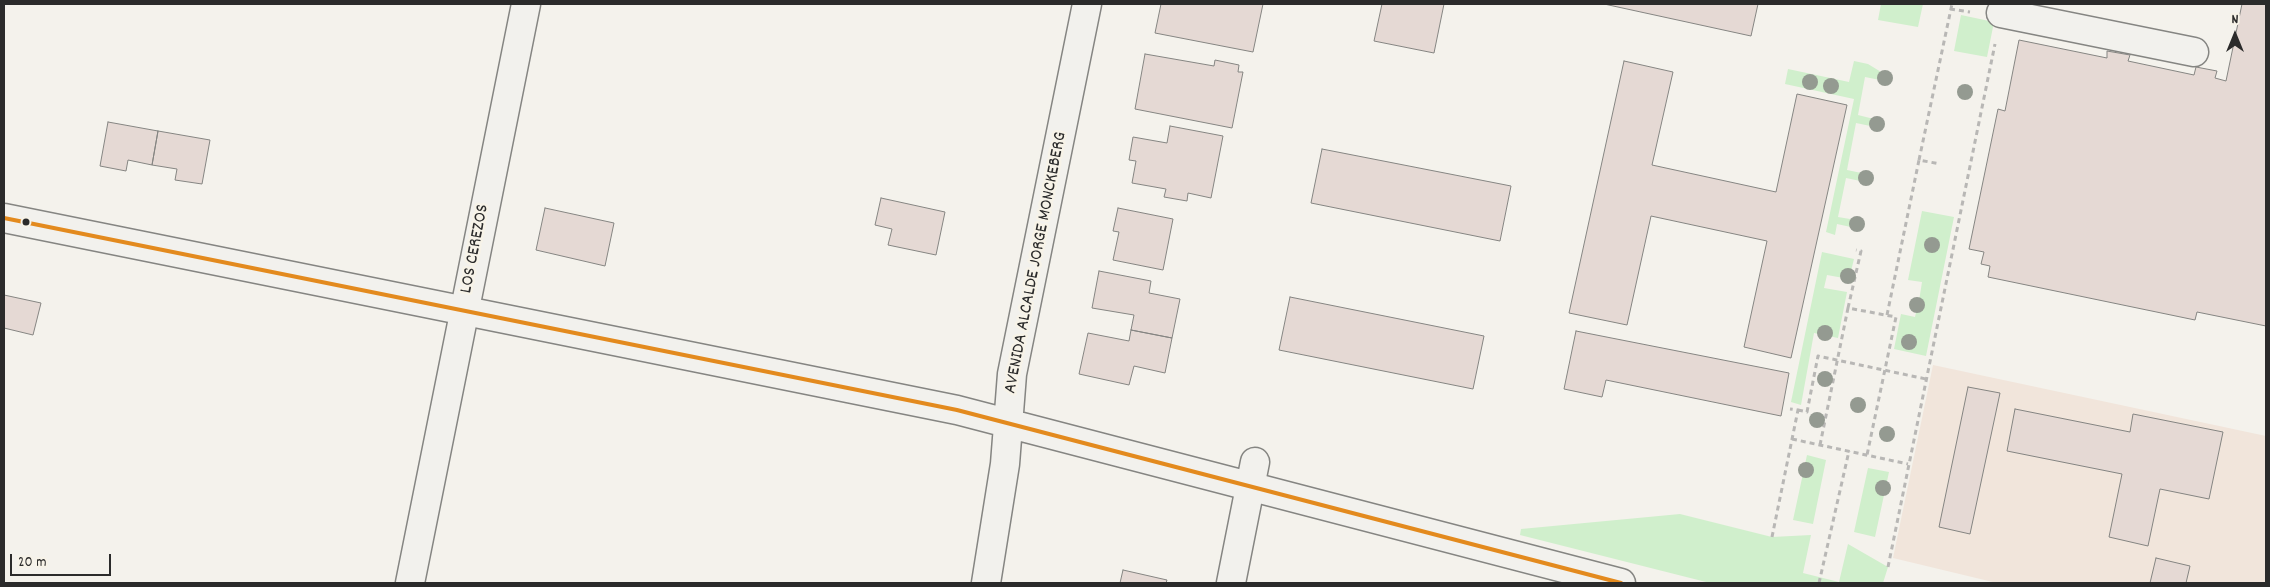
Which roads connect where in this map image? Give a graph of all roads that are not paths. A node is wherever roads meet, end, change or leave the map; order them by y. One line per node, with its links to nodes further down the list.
1 (526, 4): 6 (main road, LOS CEREZOS)
2 (1087, 4): 7 (main road, AVENIDA ALCALDE JORGE MONCKEBERG)
3 (2001, 13): 4 (main road)
4 (2194, 52)
5 (4, 218): 6 (main road)
6 (464, 309): 7 (main road); 9 (main road, LOS CEREZOS)
7 (1008, 422): 8 (main road); 10 (main road, AVENIDA ALCALDE JORGE MONCKEBERG)
8 (1253, 474): 11 (main road); 12 (main road)
9 (410, 583)
10 (986, 583)
11 (1231, 583)
12 (1621, 583)

